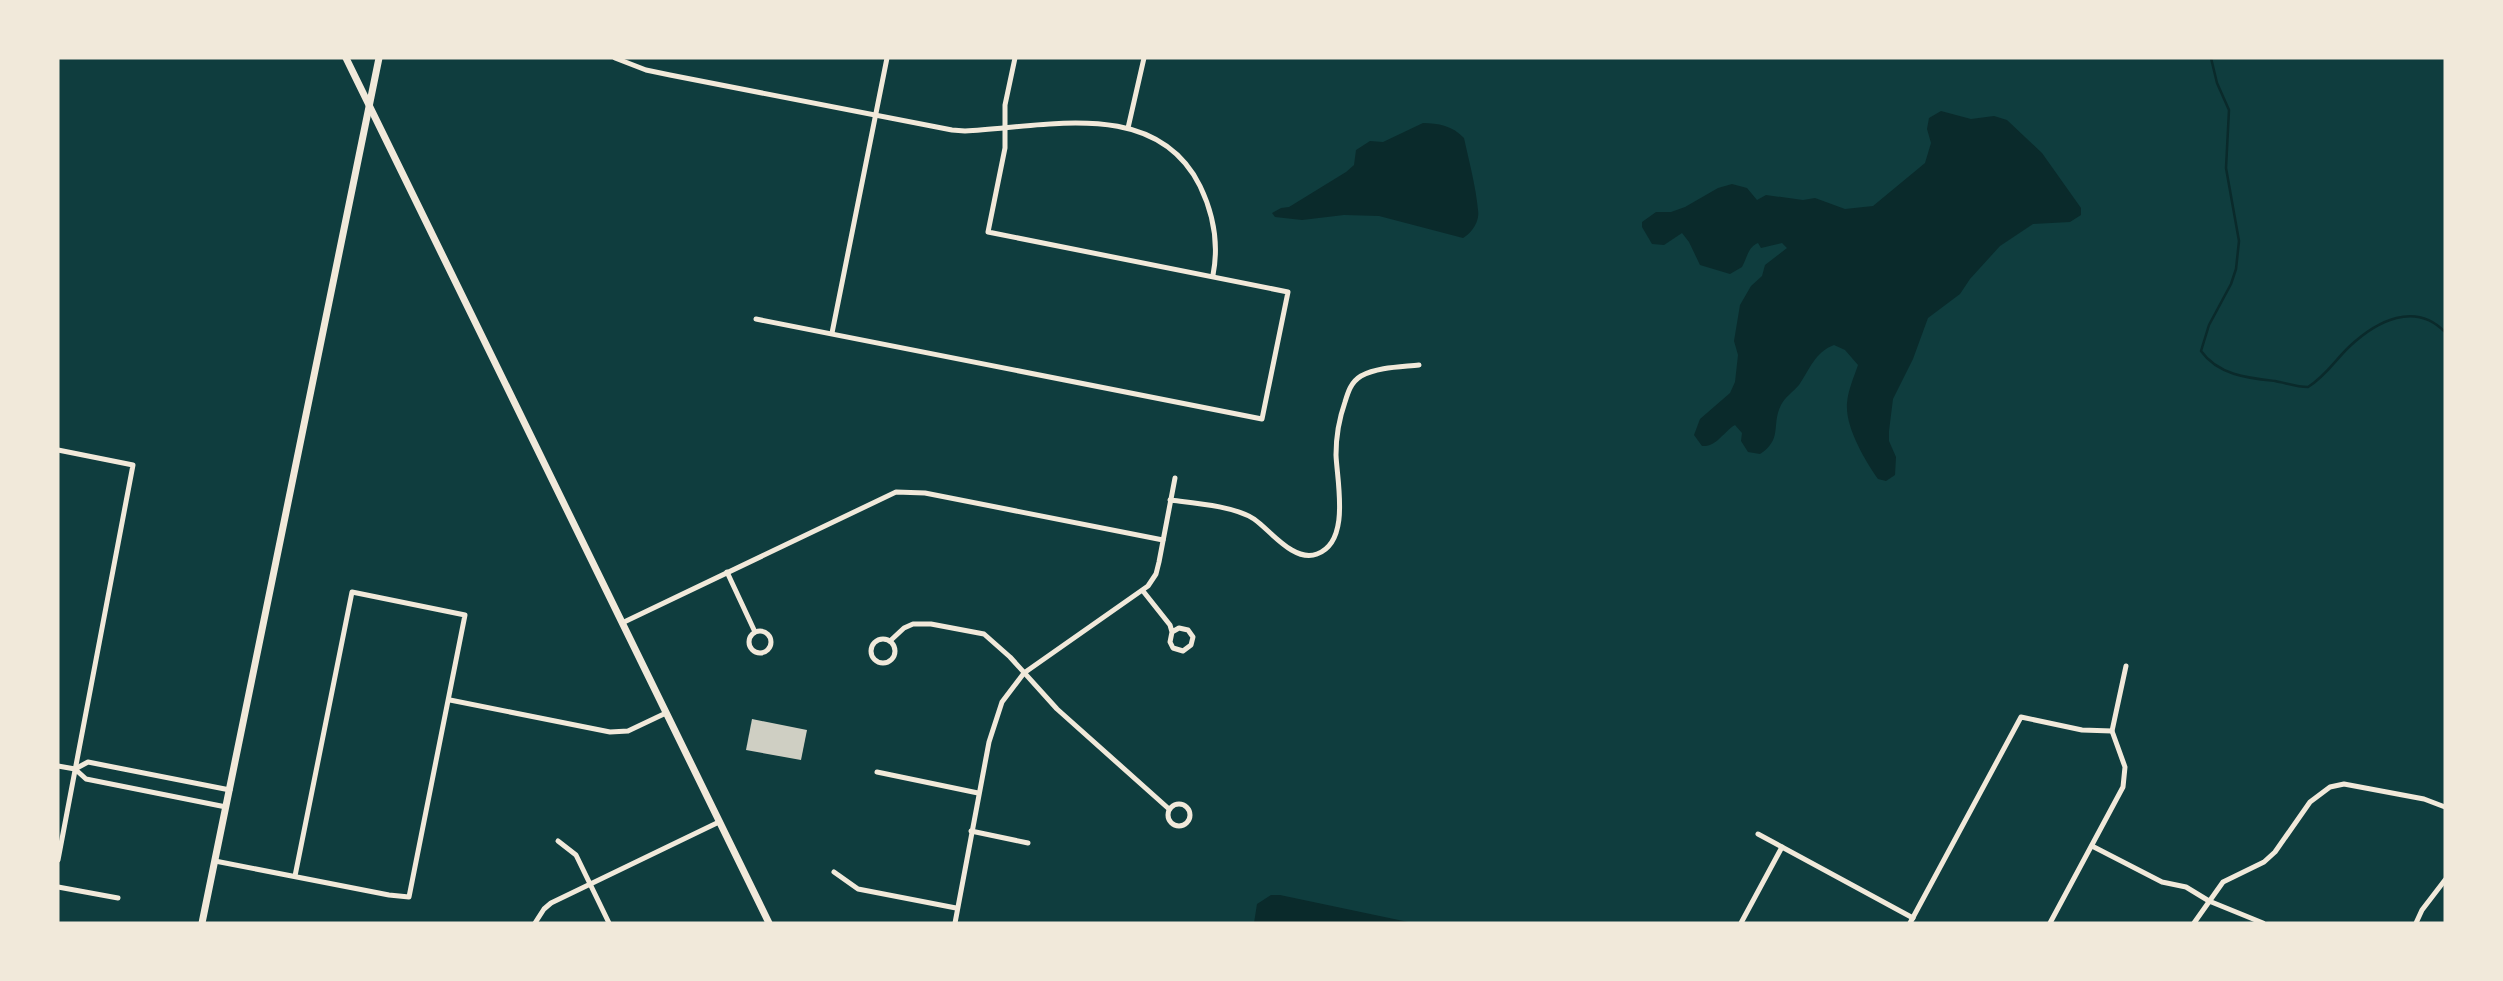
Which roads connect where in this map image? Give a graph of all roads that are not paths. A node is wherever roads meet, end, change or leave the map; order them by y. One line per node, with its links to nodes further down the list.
1 (346, 58): 7 (street)
2 (379, 58): 7 (street)
3 (615, 58): 8 (street)
4 (887, 58): 8 (street)
5 (1015, 58): 10 (street)
6 (1144, 58): 9 (street)
7 (369, 105): 21 (street); 33 (street)
8 (875, 115): 10 (street); 13 (street)
9 (1128, 128): 10 (street); 11 (street)
10 (1005, 129): 11 (street)
11 (1213, 275): 13 (street)
12 (756, 319): 13 (street)
13 (832, 333)
14 (1419, 365): 17 (street)
15 (58, 450): 31 (street)
16 (1175, 478): 17 (street)
17 (1170, 500): 18 (street)
18 (1163, 540): 19 (street); 20 (street)
19 (727, 572): 21 (street); 22 (street)
20 (1143, 591): 23 (street); 26 (street)
21 (622, 623): 28 (street)
22 (755, 632): 22 (street)
23 (1172, 632): 23 (street)
24 (890, 641): 24 (street); 26 (street)
25 (2126, 666): 29 (street)
26 (1024, 673): 34 (street); 37 (street)
27 (450, 700): 28 (street); 48 (street); 48 (street)
28 (666, 713): 38 (street)
29 (2112, 731): 43 (street); 55 (street)
30 (58, 766): 31 (street)
31 (75, 769): 33 (street); 35 (street); 45 (street)
32 (877, 772): 34 (street)
33 (230, 790): 35 (street)
34 (978, 793): 39 (street)
35 (226, 807): 46 (street)
36 (2445, 807): 53 (street)
37 (1169, 809): 37 (street)
38 (719, 822): 50 (street); 59 (street)
39 (971, 831): 42 (street); 54 (street)
40 (1758, 834): 44 (street)
41 (558, 841): 50 (street)
42 (1028, 843)
43 (2092, 846): 53 (street); 62 (street)
44 (1782, 847): 55 (street); 61 (street)
45 (58, 860)
46 (215, 861): 48 (street); 56 (street)
47 (834, 872): 54 (street)
48 (295, 876)
49 (2445, 880): 65 (street)
50 (591, 884): 57 (street); 58 (street)
51 (58, 887): 52 (street)
52 (118, 898)
53 (2209, 901): 63 (street); 64 (street)
54 (956, 908): 60 (street)
55 (1911, 920)
56 (202, 923)
57 (535, 923)
58 (609, 923)
59 (769, 923)
60 (955, 923)
61 (1741, 923)
62 (2050, 923)
63 (2194, 923)
64 (2263, 923)
65 (2416, 923)

